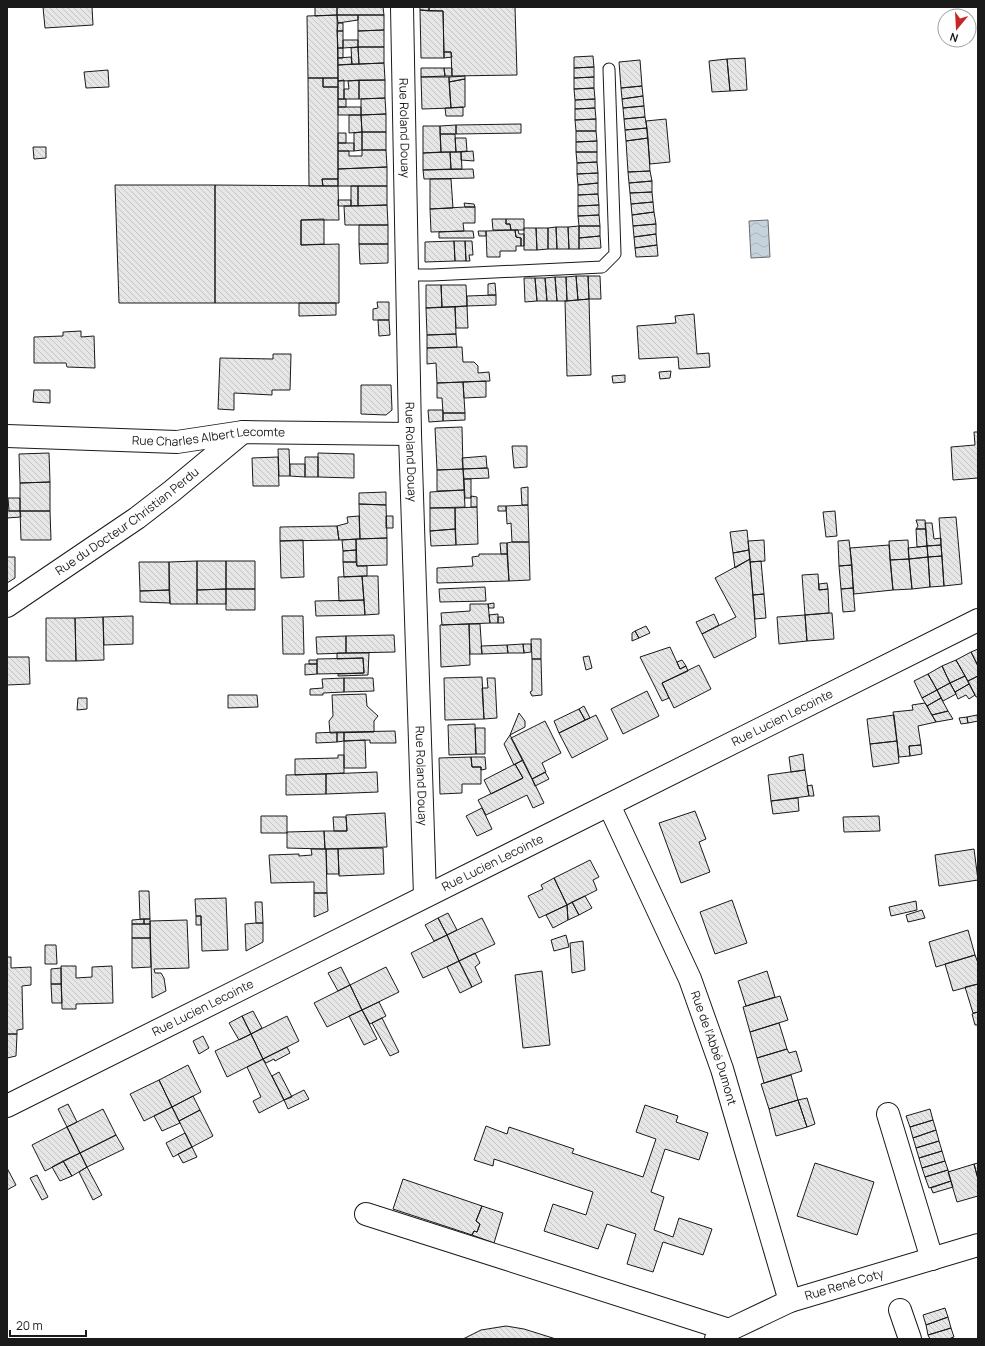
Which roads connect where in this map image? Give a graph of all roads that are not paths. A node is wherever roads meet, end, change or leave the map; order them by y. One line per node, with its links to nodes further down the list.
1 (402, 7): 3 (street, Rue Roland Douay)
2 (609, 69): 3 (lane)
3 (407, 275): 5 (street, Rue Roland Douay)
4 (243, 432): 5 (street, Rue Charles Albert Lecomte); 6 (street, Rue Charles Albert Lecomte); 7 (street, Rue du Docteur Christian Perdu)
5 (410, 434): 10 (street, Rue Roland Douay)
6 (7, 436)
7 (7, 606)
8 (978, 620): 9 (street, Rue Lucien Lecointe)
9 (609, 805): 10 (street, Rue Lucien Lecointe); 16 (street, Rue de l'Abbé Dumont)
10 (425, 896): 11 (street, Rue Lucien Lecointe)
11 (7, 1106)
12 (888, 1114): 15 (street)
13 (366, 1214): 18 (street)
14 (978, 1245): 15 (street, Rue René Coty)
15 (932, 1259): 16 (street, Rue René Coty)
16 (790, 1301): 18 (street, Rue René Coty)
17 (900, 1310): 19 (street)
18 (722, 1335)
19 (910, 1339)

